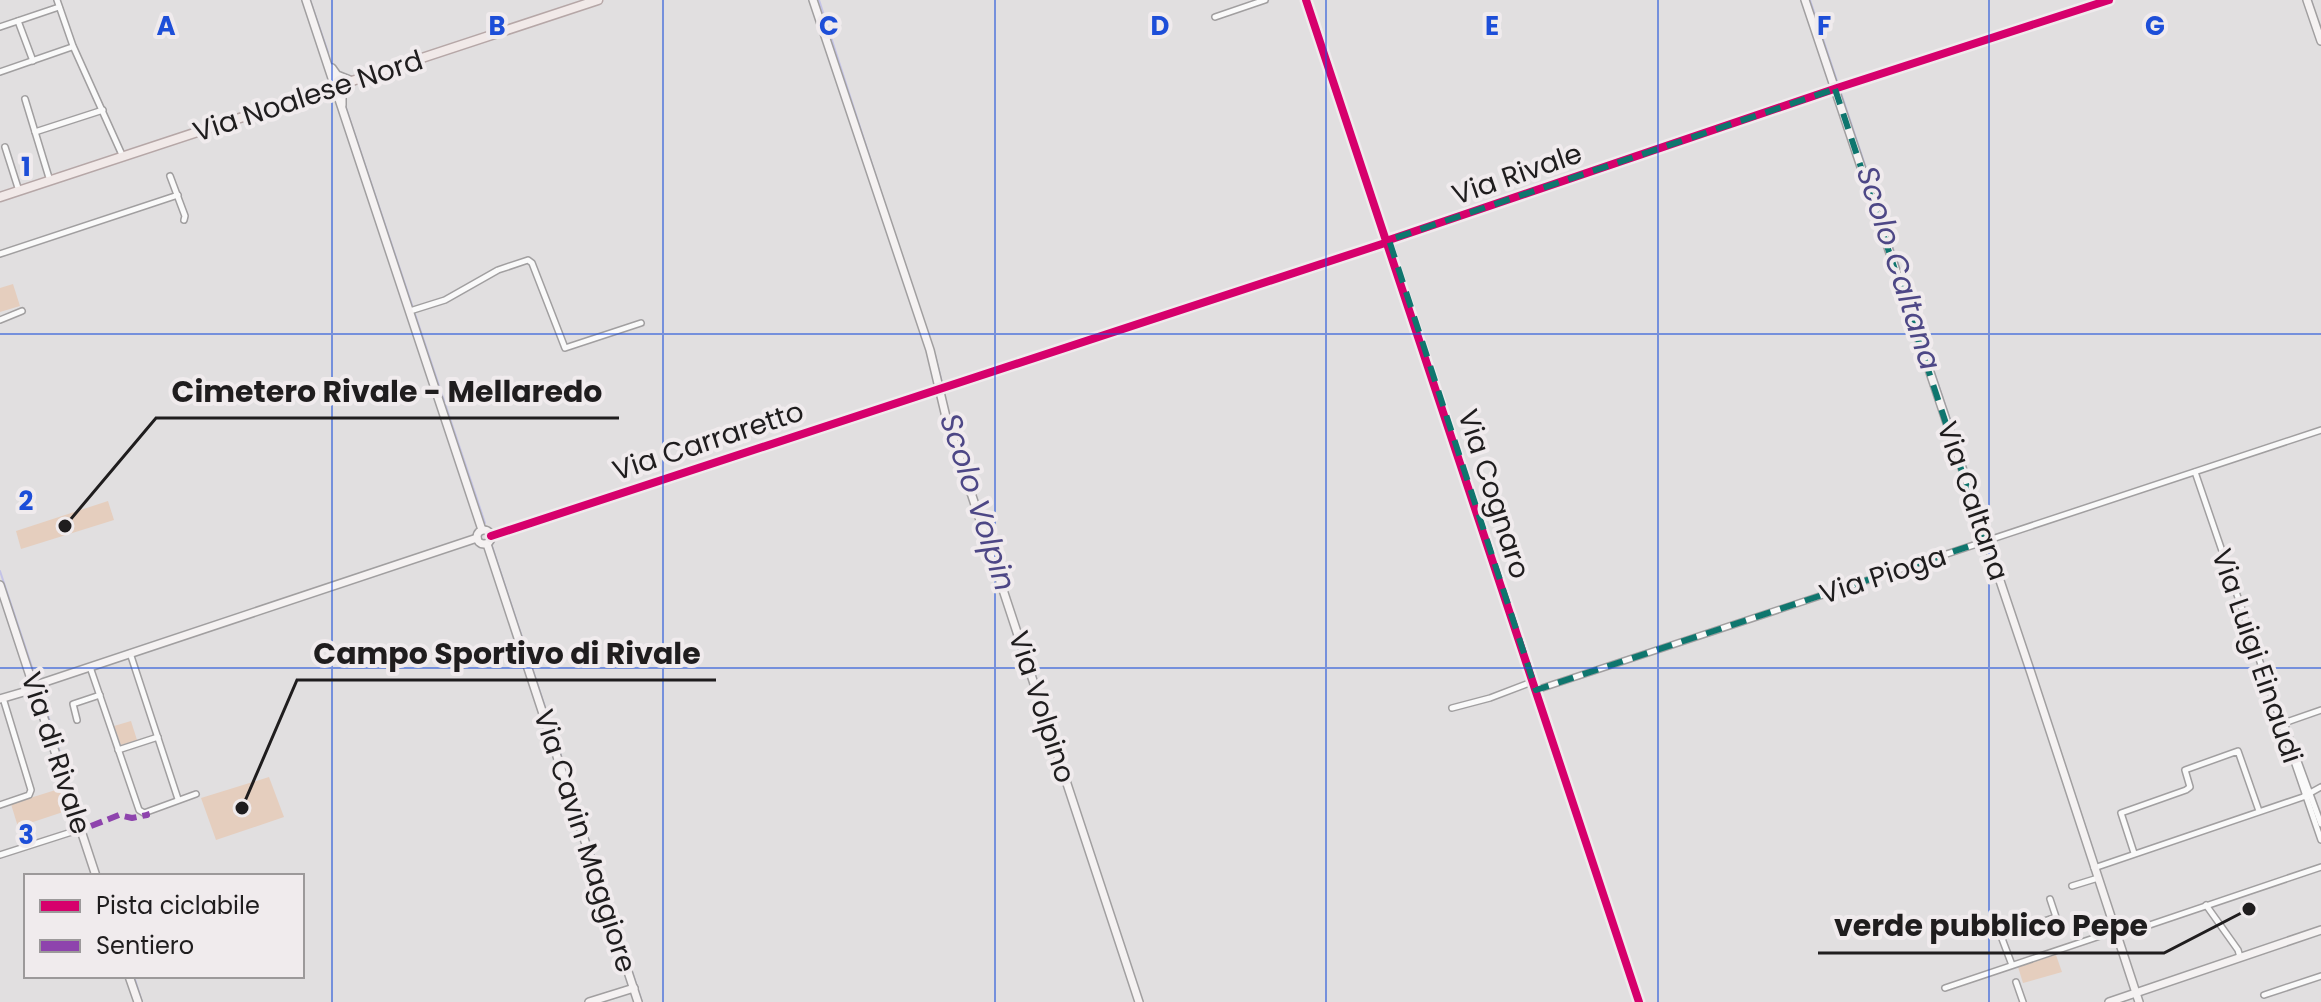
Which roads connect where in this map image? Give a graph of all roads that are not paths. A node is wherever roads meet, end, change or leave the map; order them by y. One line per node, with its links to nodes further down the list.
1 (306, 0): 16 (street)
2 (598, 0): 19 (main road, Via Noalese Nord)
3 (813, 0): 41 (street, Via Volpino)
4 (1265, 0): 10 (street)
5 (1306, 0): 35 (street, Via Cognaro)
6 (1805, 0): 21 (street, Via Caltana)
7 (2109, 0): 21 (street, Via Rivale)
8 (2307, 0): 13 (street)
9 (58, 3): 11 (street); 14 (street)
10 (1215, 17)
11 (18, 21): 12 (street); 15 (street)
12 (0, 27)
13 (2321, 41)
14 (73, 46): 15 (street); 25 (street)
15 (33, 61): 17 (street)
16 (328, 63): 18 (street); 20 (street)
17 (0, 72)
18 (337, 75): 19 (street); 20 (street)
19 (352, 81): 20 (main road, Via Noalese Nord); 22 (street)
20 (336, 87): 22 (street); 24 (street); 28 (main road, Via Noalese Nord)
21 (1838, 88): 35 (street, Via Rivale); 47 (street, Via Caltana)
22 (342, 95): 24 (street)
23 (25, 99): 26 (street)
24 (342, 107): 37 (street)
25 (103, 110): 26 (street); 28 (street)
26 (35, 132): 30 (street)
27 (5, 147): 31 (street)
28 (123, 157): 30 (main road, Via Noalese Nord)
29 (170, 176): 32 (street)
30 (50, 181): 31 (main road, Via Noalese Nord)
31 (19, 191): 33 (main road, Via Noalese Nord)
32 (178, 195): 34 (street); 36 (street)
33 (0, 197)
34 (184, 220)
35 (1387, 241): 41 (street, Via Rivale); 51 (street, Via Cognaro)
36 (0, 254)
37 (413, 310): 40 (street); 44 (street)
38 (22, 311): 39 (street)
39 (0, 320)
40 (641, 323)
41 (941, 387): 46 (street, Via Carraretto); 93 (street, Via Volpino)
42 (2321, 430): 43 (street, Via Pioga)
43 (2195, 472): 47 (street, Via Pioga); 58 (street, Via Luigi Einaudi)
44 (482, 530): 45 (street); 46 (street)
45 (477, 538): 46 (street); 49 (street)
46 (489, 540): 86 (street, Via Cavin Maggiore)
47 (1985, 541): 51 (street, Via Pioga); 73 (street, Via Caltana)
48 (0, 585): 52 (street, Via di Rivale)
49 (130, 653): 50 (street); 59 (street)
50 (90, 667): 52 (street); 53 (street)
51 (1535, 686): 55 (street, Via Pioga); 94 (street, Via Cognaro)
52 (34, 687): 54 (street); 68 (street, Via di Rivale)
53 (100, 695): 57 (street); 60 (street)
54 (1, 699): 65 (street)
55 (1452, 708)
56 (2321, 710): 58 (street)
57 (77, 720)
58 (2282, 724): 63 (street, Via Luigi Einaudi)
59 (158, 737): 60 (street); 64 (street)
60 (118, 750): 64 (street)
61 (2321, 787): 63 (street)
62 (196, 794): 64 (street)
63 (2307, 794): 66 (street); 67 (street, Via Luigi Einaudi); 69 (street, Via Luigi Einaudi)
64 (178, 799)
65 (0, 805)
66 (2259, 811): 70 (street); 70 (street)
67 (2321, 824)
68 (81, 829): 71 (street); 74 (street, Via di Rivale)
69 (2321, 840)
70 (2134, 853): 73 (street)
71 (0, 855)
72 (2321, 867): 78 (street)
73 (2094, 868): 75 (street, Via Caltana)
74 (95, 874)
75 (2098, 878): 76 (street); 80 (street, Via Caltana)
76 (2072, 886)
77 (2050, 899): 82 (street)
78 (2206, 905): 80 (street); 81 (street)
79 (2321, 930): 81 (street)
80 (2116, 934): 82 (street); 88 (street, Via Caltana)
81 (2240, 957): 88 (street)
82 (2012, 965): 87 (street)
83 (2321, 976): 89 (street)
84 (130, 978): 90 (street)
85 (2016, 982): 95 (street)
86 (634, 988): 91 (street); 92 (street, Via Cavin Maggiore)
87 (1945, 988)
88 (2136, 993): 96 (street); 97 (street, Via Caltana)
89 (2264, 995)
90 (138, 1002)
91 (589, 1002)
92 (638, 1002)
93 (1139, 1002)
94 (1639, 1002)
95 (2023, 1002)
96 (2109, 1002)
97 (2139, 1002)

